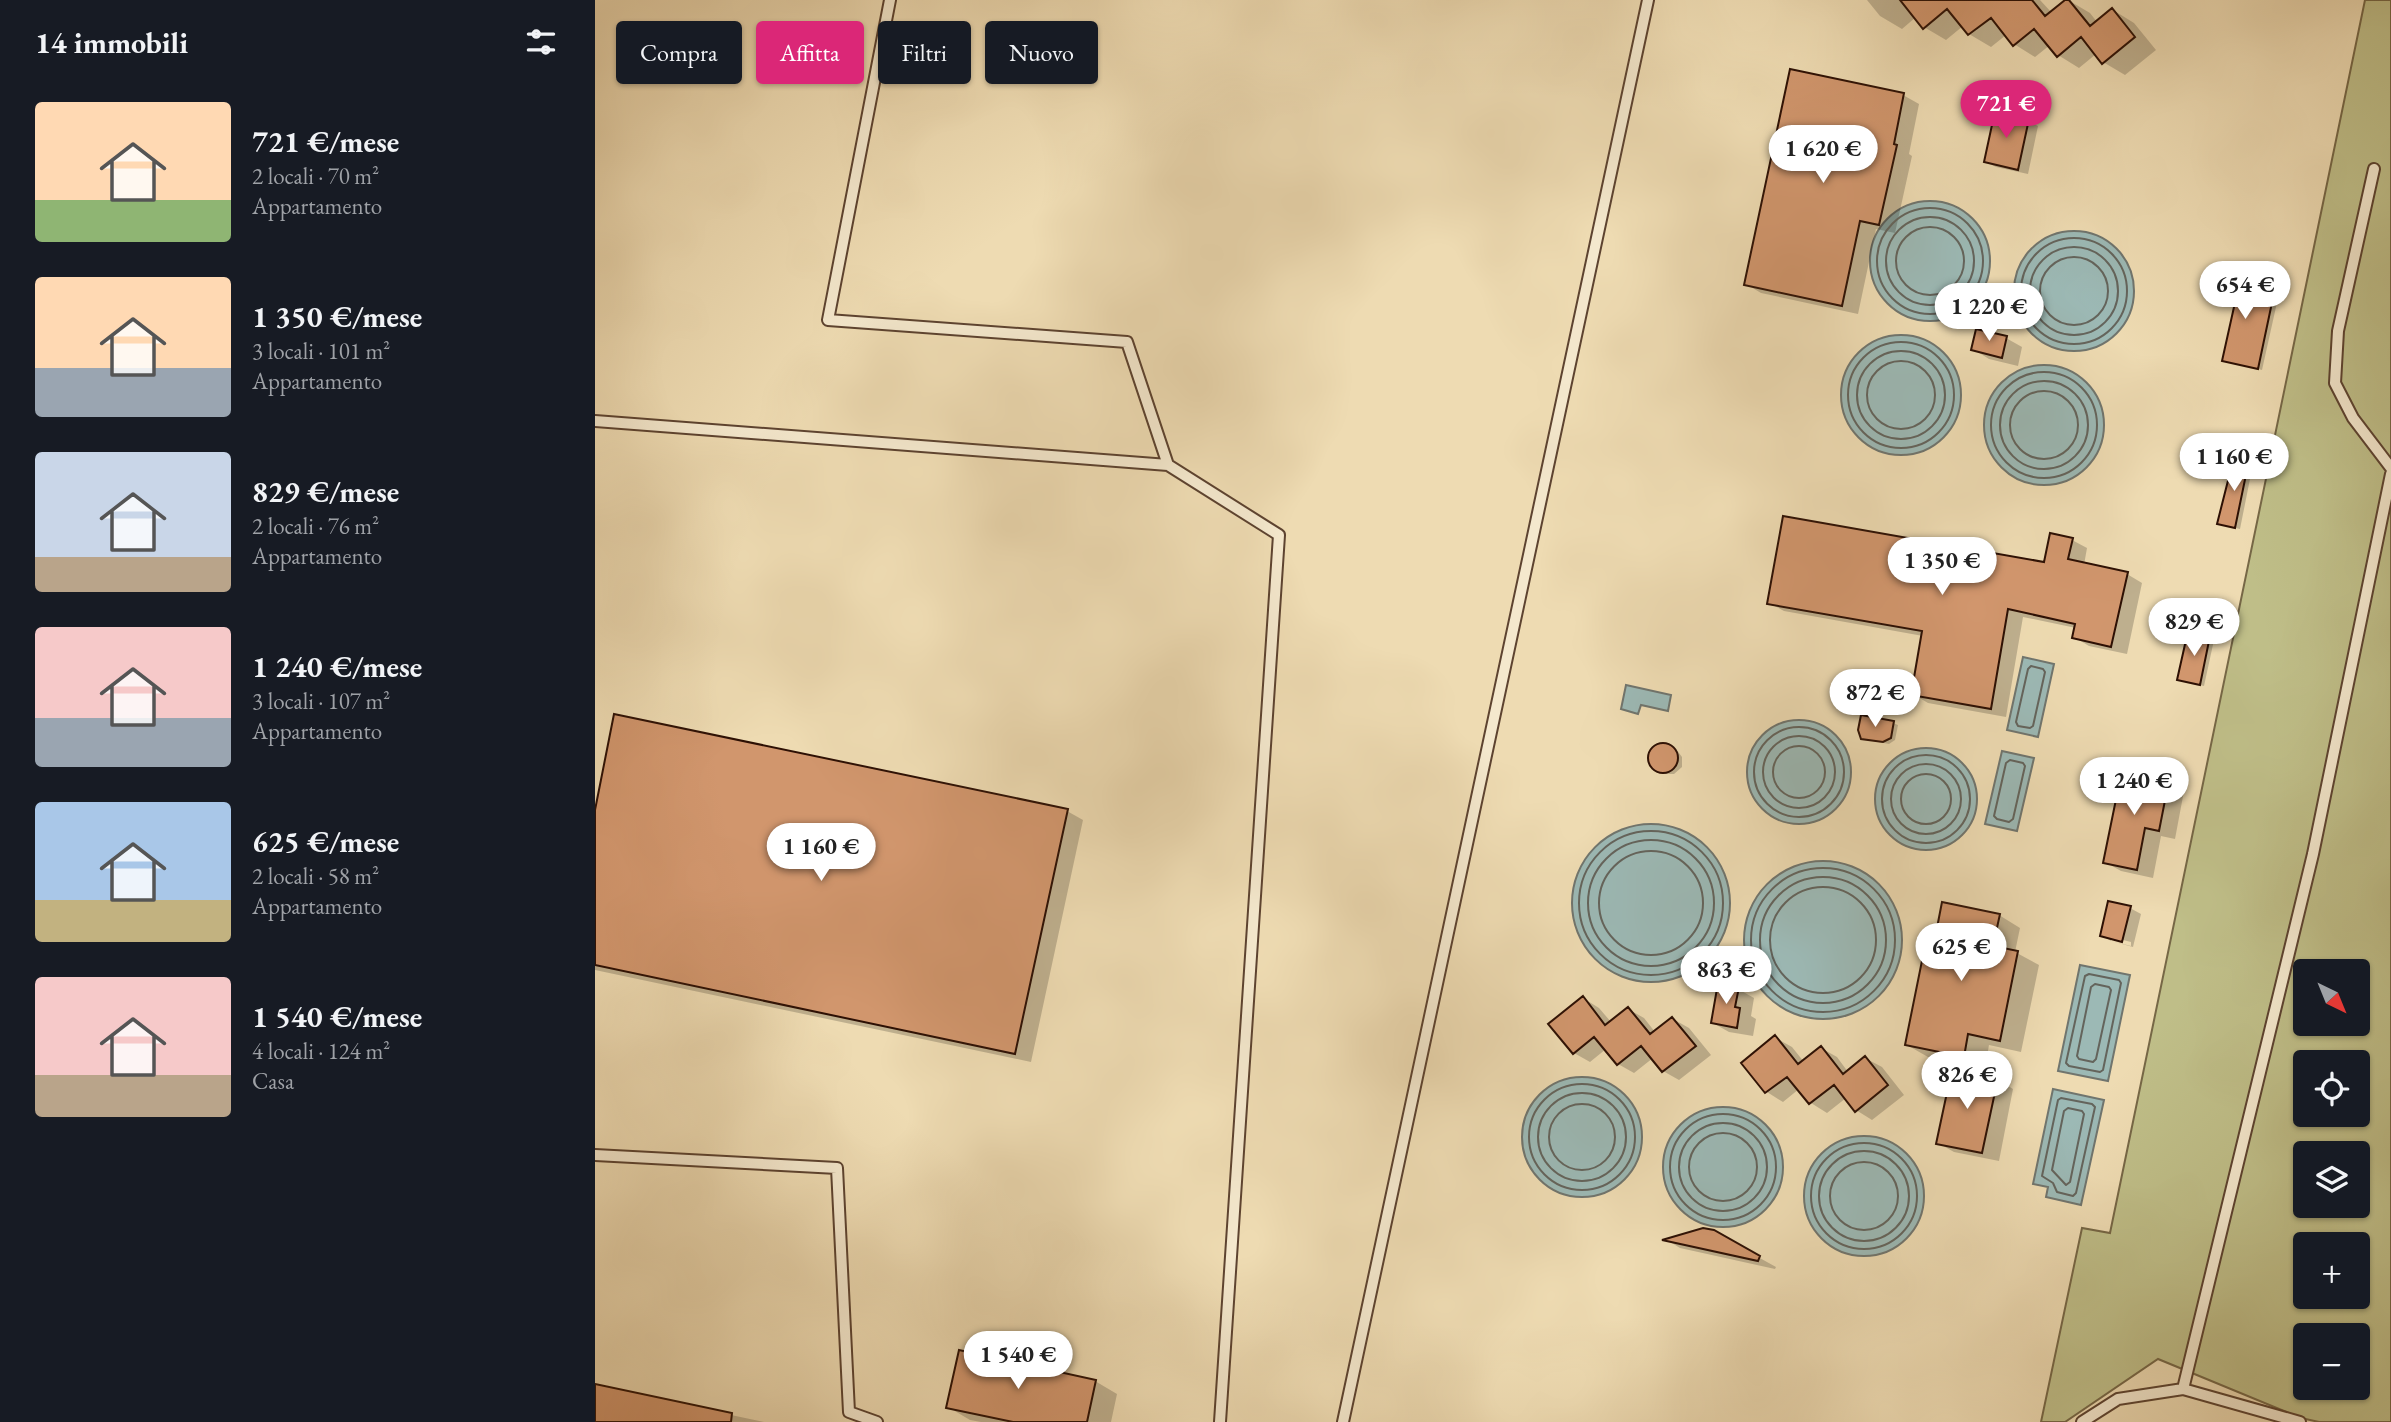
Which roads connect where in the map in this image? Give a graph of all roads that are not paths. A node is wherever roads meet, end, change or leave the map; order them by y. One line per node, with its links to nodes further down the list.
1 (890, 0): 5 (lane)
2 (1648, 0): 12 (lane)
3 (2374, 169): 6 (lane)
4 (595, 421): 5 (lane)
5 (1168, 465): 11 (lane)
6 (2391, 468)
7 (2391, 474): 9 (lane)
8 (595, 1155): 10 (lane)
9 (2183, 1389): 13 (lane); 14 (lane)
10 (877, 1422)
11 (1220, 1422)
12 (1343, 1422)
13 (2082, 1422)
14 (2300, 1422)

